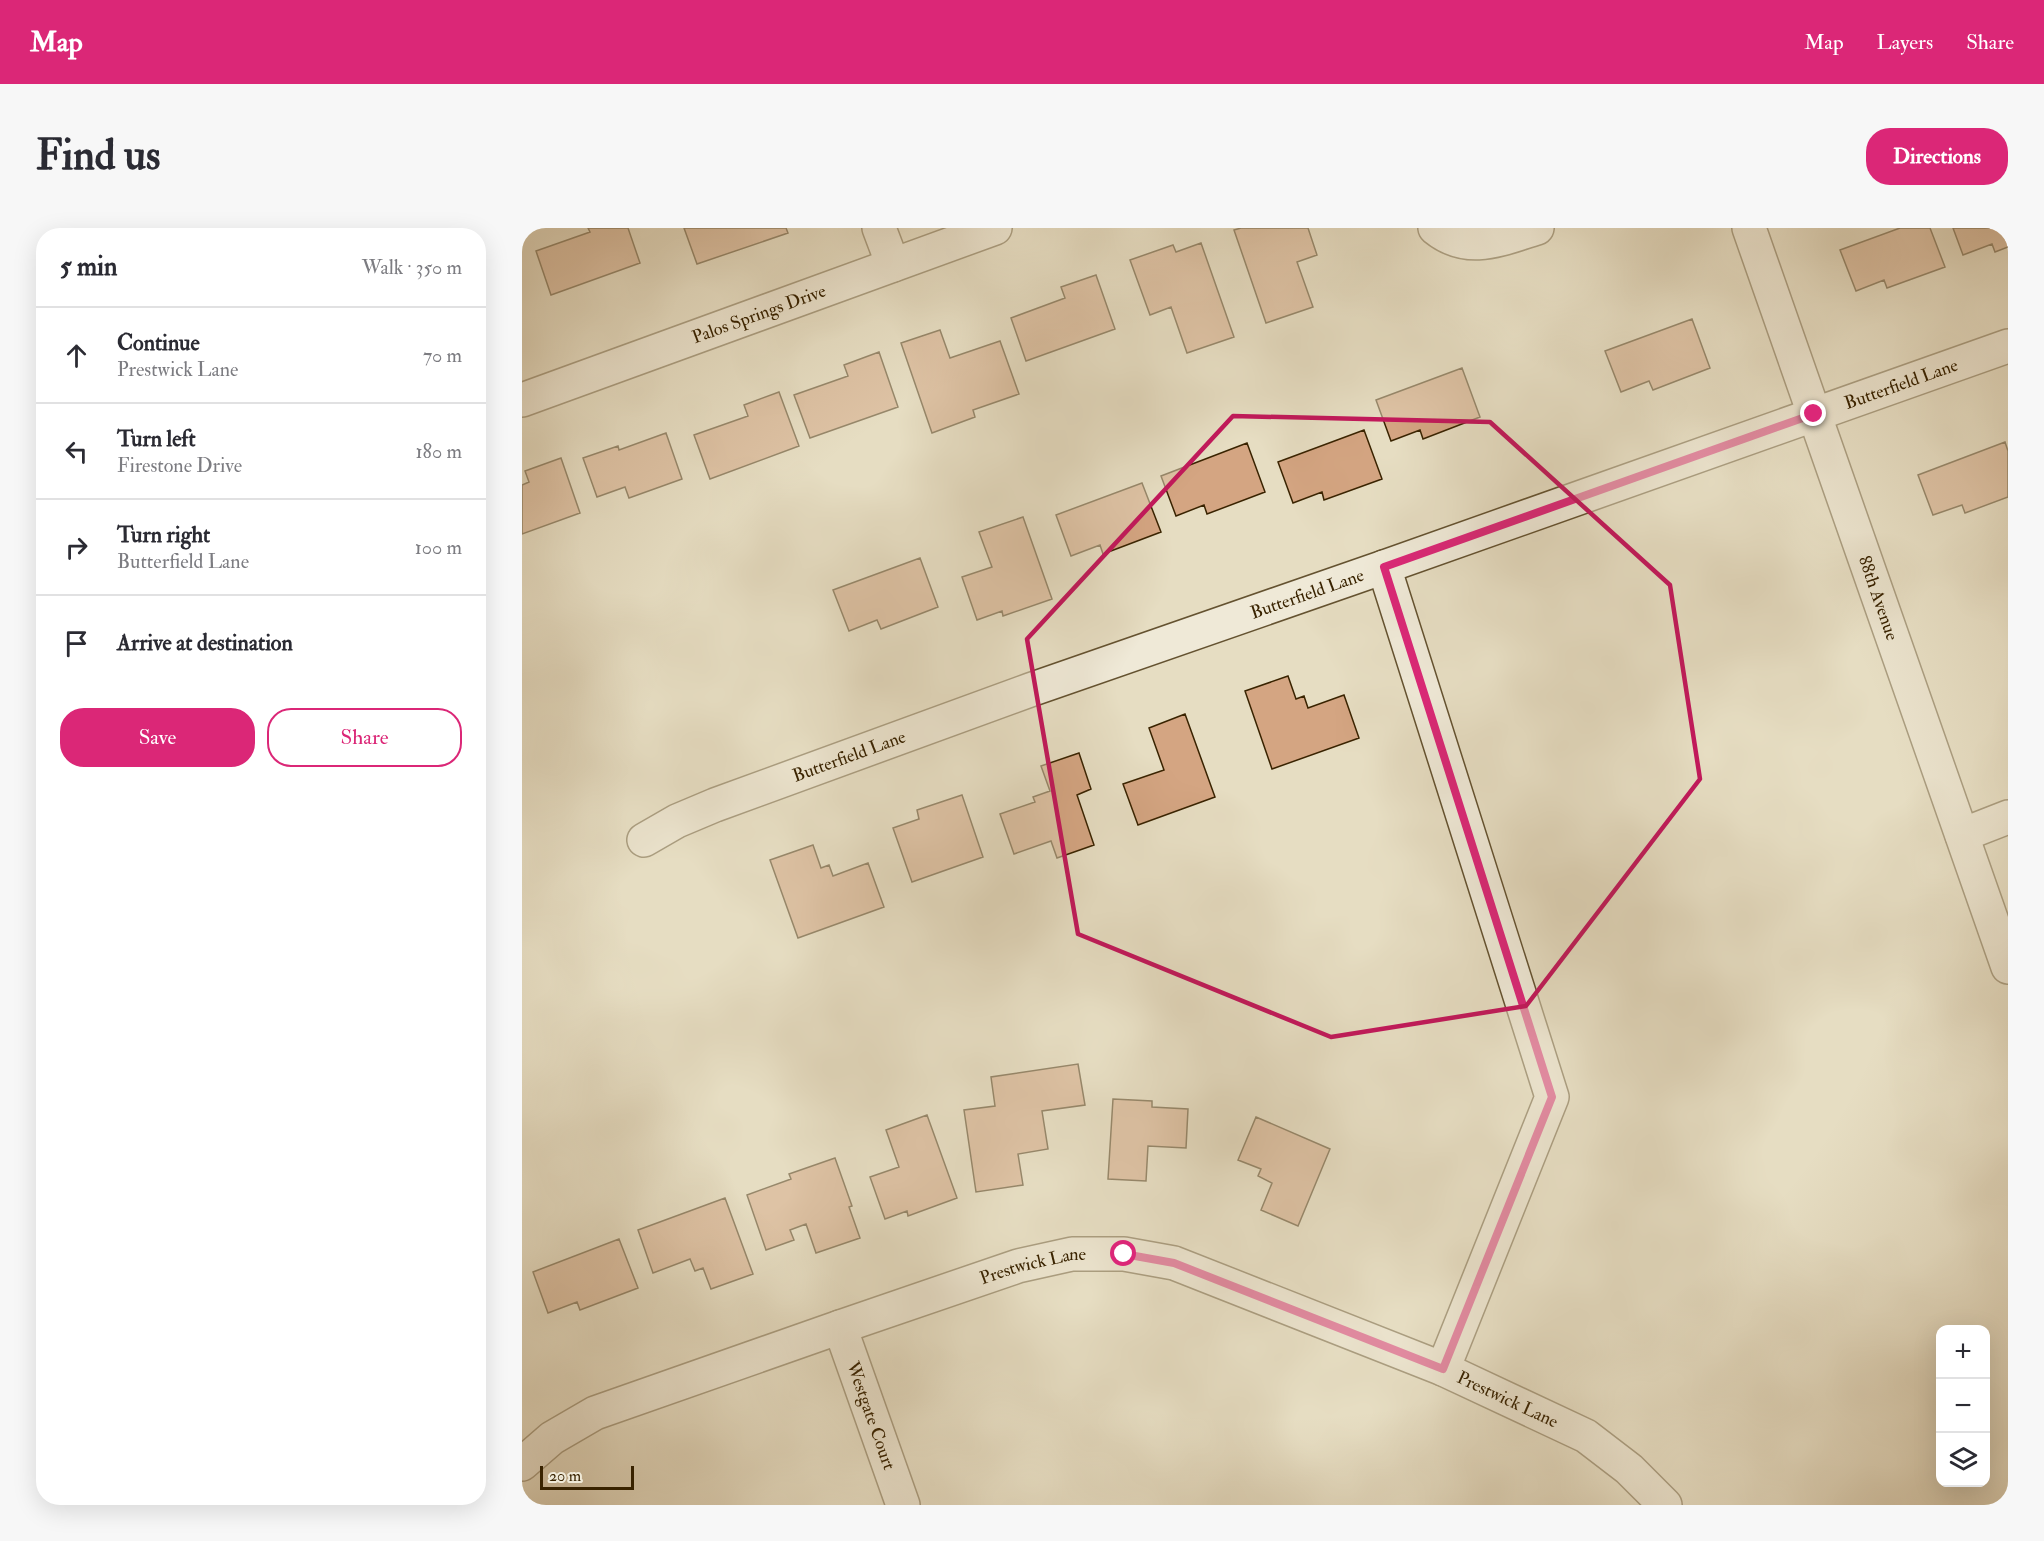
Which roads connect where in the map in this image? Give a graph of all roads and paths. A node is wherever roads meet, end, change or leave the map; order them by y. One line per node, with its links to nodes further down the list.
1 (879, 228): 6 (street)
2 (995, 228): 6 (street, Palos Springs Drive)
3 (1435, 228): 4 (street)
4 (1537, 228)
5 (1749, 228): 9 (street, 88th Avenue)
6 (893, 265): 8 (street, Palos Springs Drive)
7 (2008, 345): 9 (street, Butterfield Lane)
8 (522, 400)
9 (1814, 414): 10 (street, Butterfield Lane); 12 (street, 88th Avenue)
10 (1384, 567): 13 (street, Butterfield Lane); 16 (street)
11 (2008, 817): 12 (street)
12 (1962, 835): 14 (street, 88th Avenue)
13 (644, 840)
14 (2008, 967)
15 (840, 1327): 16 (street, Prestwick Lane); 17 (street, Prestwick Lane); 18 (street, Westgate Court)
16 (1443, 1369): 19 (street, Prestwick Lane)
17 (522, 1464)
18 (903, 1505)
19 (1665, 1505)

